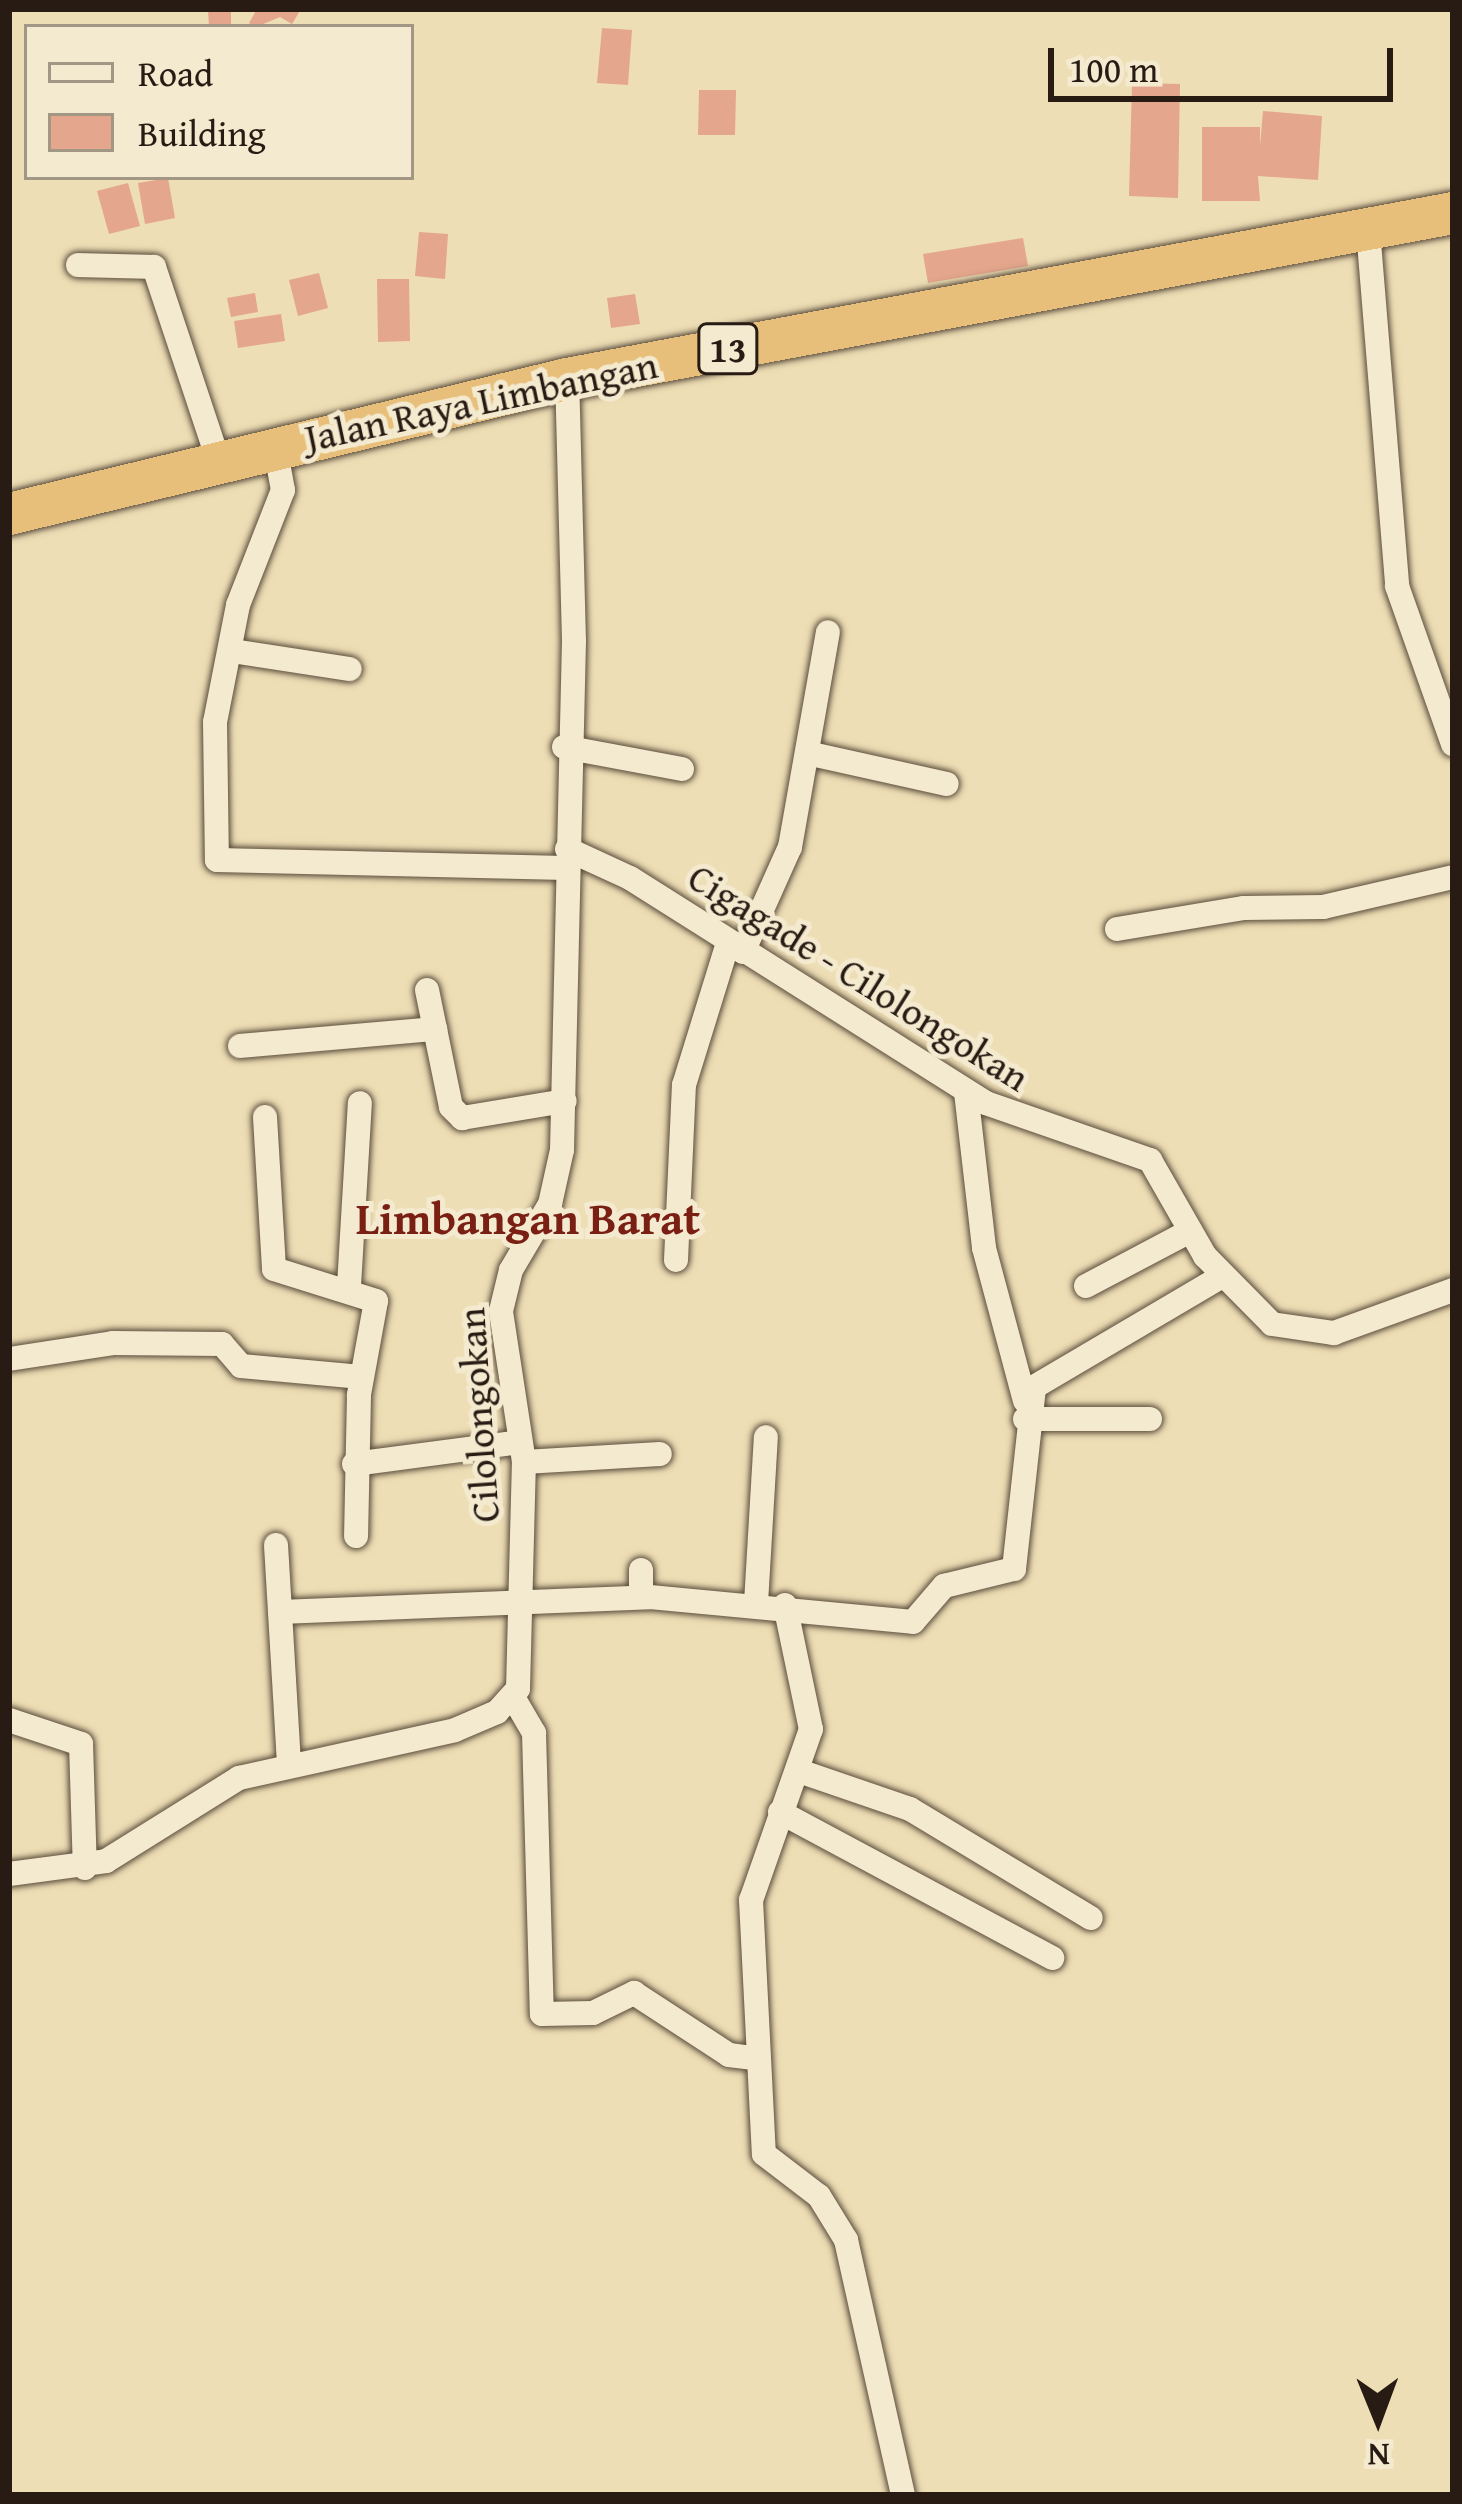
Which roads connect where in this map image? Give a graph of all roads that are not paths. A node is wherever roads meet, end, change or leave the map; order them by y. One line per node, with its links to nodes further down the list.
1 (1453, 213): 2 (highway, Jalan Raya Limbangan / 13)
2 (1368, 230): 4 (highway, Jalan Raya Limbangan / 13); 11 (street)
3 (78, 265): 6 (street)
4 (567, 379): 5 (highway, Jalan Raya Limbangan / 13); 12 (street, Cilolongokan)
5 (275, 447): 6 (highway, Jalan Raya Limbangan / 13); 9 (street)
6 (219, 462): 7 (highway, Jalan Raya Limbangan / 13)
7 (9, 514)
8 (828, 632): 13 (street)
9 (232, 651): 10 (street); 16 (street)
10 (350, 669)
11 (1453, 744)
12 (565, 747): 14 (street); 16 (street, Cilolongokan)
13 (807, 753): 15 (street); 19 (street)
14 (682, 769)
15 (947, 784)
16 (567, 859): 19 (street, Cigagade - Cilolongokan); 24 (street, Cilolongokan)
17 (1453, 877): 18 (street)
18 (1117, 929)
19 (735, 947): 23 (street, Cigagade - Cilolongokan); 28 (street)
20 (427, 990): 21 (street)
21 (435, 1029): 22 (street); 24 (street)
22 (240, 1046)
23 (966, 1092): 27 (street, Cigagade - Cilolongokan); 35 (street)
24 (565, 1101): 38 (street, Cilolongokan)
25 (360, 1103): 30 (street)
26 (265, 1118): 30 (street)
27 (1190, 1231): 29 (street, Cigagade - Cilolongokan); 31 (street)
28 (676, 1260)
29 (1221, 1277): 32 (street, Cigagade - Cilolongokan); 35 (street)
30 (349, 1286): 34 (street)
31 (1086, 1286)
32 (1453, 1290)
33 (9, 1359): 34 (street)
34 (362, 1377): 40 (street)
35 (1025, 1410): 36 (street); 47 (street)
36 (1150, 1419)
37 (766, 1437): 46 (street)
38 (522, 1452): 39 (street); 40 (street); 45 (street, Cilolongokan)
39 (660, 1454)
40 (354, 1464): 41 (street)
41 (356, 1536)
42 (276, 1545): 48 (street)
43 (641, 1570): 44 (street)
44 (641, 1597): 45 (street); 46 (street)
45 (524, 1600): 48 (street); 49 (street, Cilolongokan)
46 (756, 1603): 47 (street)
47 (785, 1605): 52 (street)
48 (280, 1612): 51 (street)
49 (513, 1697): 51 (street); 58 (street)
50 (9, 1720): 54 (street)
51 (289, 1763): 54 (street)
52 (802, 1772): 53 (street); 56 (street)
53 (780, 1812): 57 (street); 58 (street)
54 (85, 1868): 55 (street)
55 (9, 1874)
56 (1091, 1918)
57 (1052, 1958)
58 (752, 2061): 59 (street)
59 (903, 2495)

